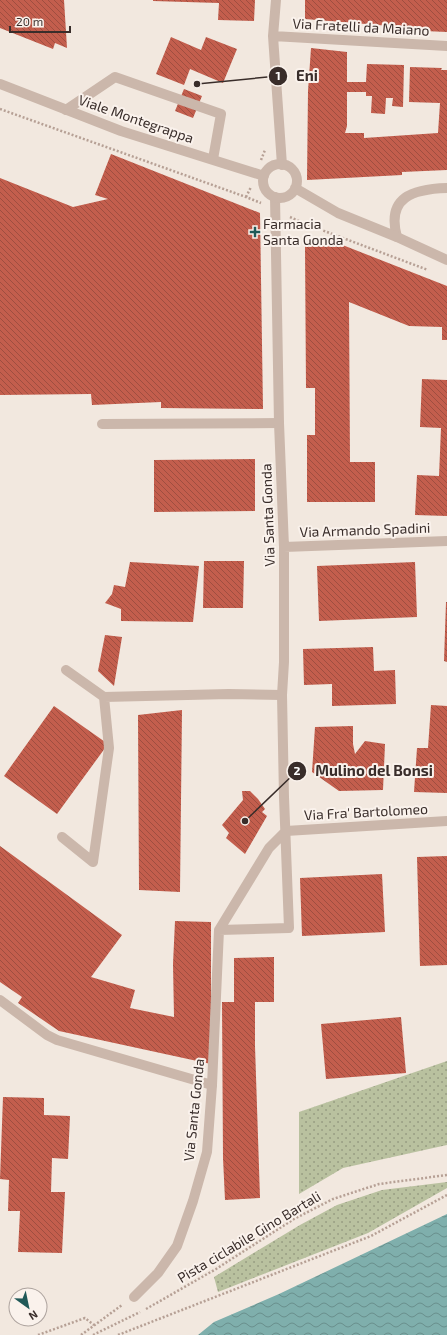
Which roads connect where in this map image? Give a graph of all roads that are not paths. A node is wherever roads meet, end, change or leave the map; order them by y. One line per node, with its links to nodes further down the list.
1 (276, 0): 2 (street)
2 (273, 36): 3 (street, Via Fratelli da Maiano); 7 (street)
3 (447, 46)
4 (0, 84): 5 (street, Viale Montegrappa)
5 (66, 110): 6 (street, Viale Montegrappa); 6 (street)
6 (213, 159): 8 (street, Viale Montegrappa)
7 (282, 165): 8 (street); 9 (street)
8 (264, 176): 11 (street)
9 (295, 188): 11 (street); 12 (street)
10 (447, 188): 12 (street)
11 (275, 197): 14 (street, Via Santa Gonda)
12 (397, 237): 13 (street)
13 (447, 260)
14 (279, 423): 15 (street); 17 (street, Via Santa Gonda)
15 (102, 424)
16 (447, 541): 17 (street, Via Armando Spadini)
17 (284, 547): 19 (street, Via Santa Gonda)
18 (66, 670): 20 (street)
19 (282, 695): 20 (street); 22 (street, Via Santa Gonda)
20 (104, 697): 23 (street)
21 (447, 822): 22 (street, Via Fra' Bartolomeo)
22 (286, 831): 24 (street, Via Santa Gonda); 24 (street, Via Santa Gonda)
23 (62, 837)
24 (219, 930): 26 (street, Via Santa Gonda)
25 (0, 1000): 26 (street)
26 (212, 1085): 27 (street, Via Santa Gonda)
27 (134, 1297)

